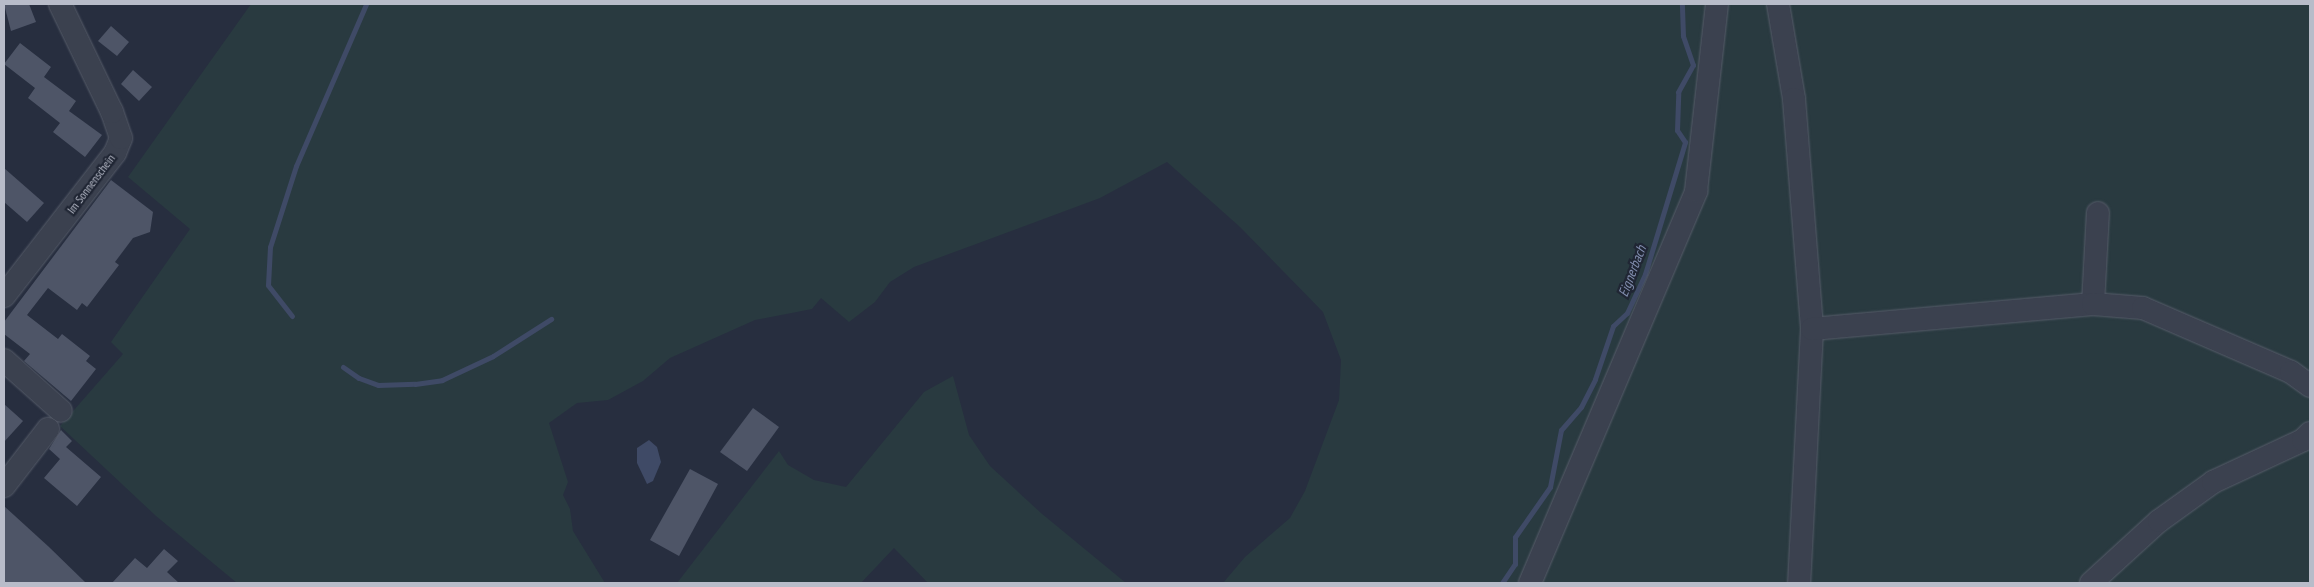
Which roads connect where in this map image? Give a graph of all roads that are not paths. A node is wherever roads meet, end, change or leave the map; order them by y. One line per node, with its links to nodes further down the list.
1 (60, 4): 5 (street, Im Sonnenschein)
2 (1717, 4): 14 (street)
3 (1778, 4): 7 (street)
4 (2098, 212): 6 (street)
5 (4, 296)
6 (2093, 304): 7 (street); 9 (street)
7 (1812, 329): 15 (street)
8 (4, 360): 10 (street)
9 (2310, 386)
10 (62, 411)
11 (48, 429): 13 (street)
12 (2310, 433): 16 (street)
13 (4, 486)
14 (1530, 583)
15 (1799, 583)
16 (2091, 583)

